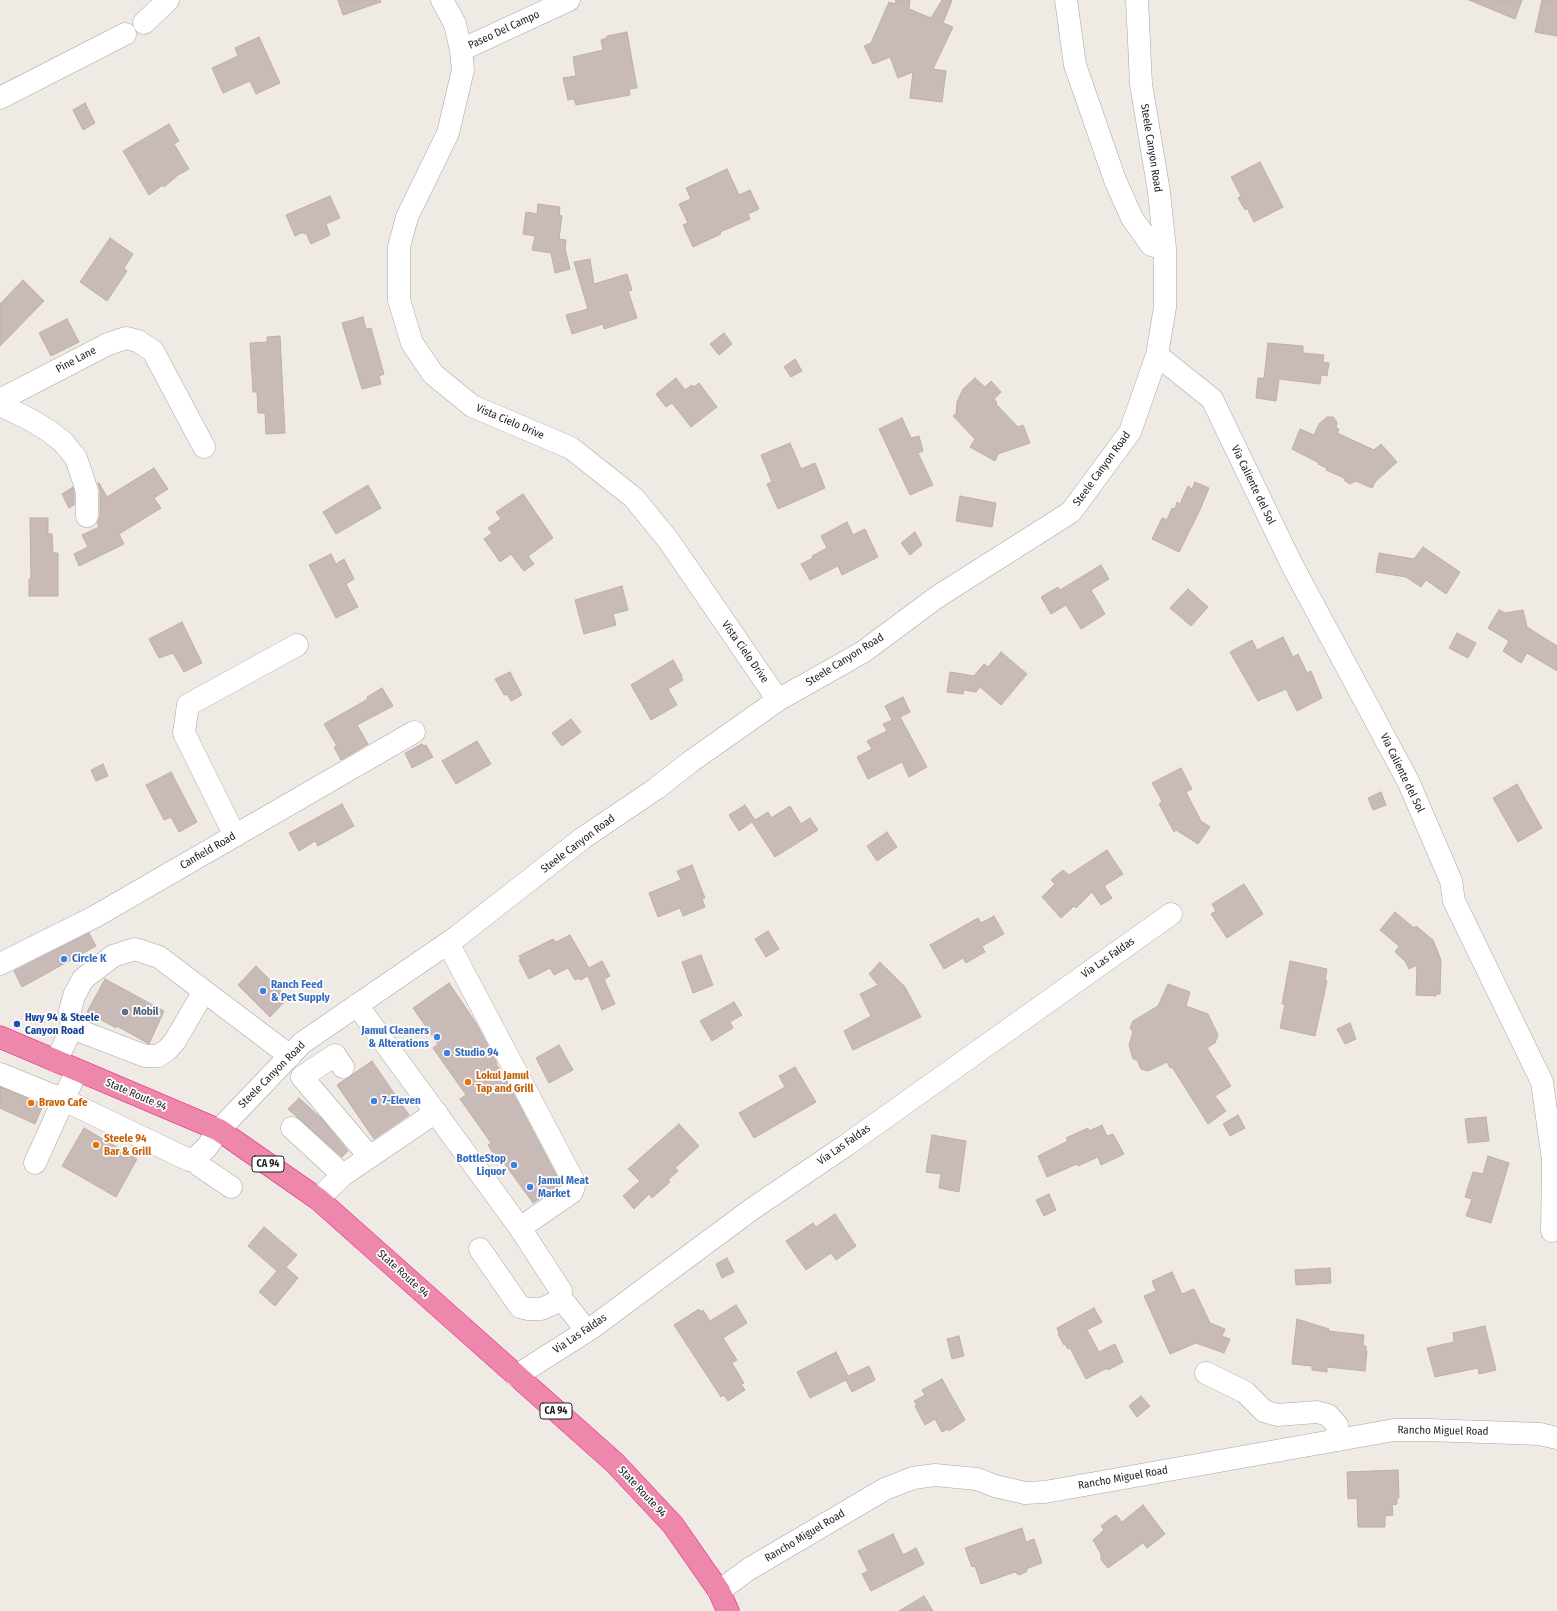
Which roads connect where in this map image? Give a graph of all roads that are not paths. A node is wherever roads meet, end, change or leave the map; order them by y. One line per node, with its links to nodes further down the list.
1 (168, 0): 6 (street)
2 (442, 0): 8 (street, Vista Cielo Drive)
3 (569, 0): 8 (street, Paseo Del Campo)
4 (1066, 0): 10 (street)
5 (1137, 0): 10 (street, Steele Canyon Road)
6 (144, 23)
7 (125, 34): 9 (street)
8 (461, 50): 17 (street, Vista Cielo Drive)
9 (0, 98)
10 (1165, 249): 11 (street, Steele Canyon Road)
11 (1157, 355): 17 (street, Steele Canyon Road); 43 (street, Via Caliente del Sol)
12 (0, 400): 14 (street, Pine Lane)
13 (0, 405): 15 (street)
14 (204, 447)
15 (87, 516)
16 (297, 645): 19 (street)
17 (778, 700): 21 (street, Steele Canyon Road)
18 (414, 732): 19 (street, Canfield Road)
19 (235, 836): 22 (street, Canfield Road)
20 (1171, 914): 46 (street, Via Las Faldas)
21 (448, 943): 24 (street, Steele Canyon Road); 42 (street)
22 (0, 964)
23 (204, 991): 25 (street); 25 (street); 27 (street)
24 (357, 1005): 27 (street, Steele Canyon Road); 33 (street)
25 (72, 1028): 28 (street)
26 (0, 1037): 28 (highway, State Route 94 / CA 94)
27 (290, 1056): 35 (street, Steele Canyon Road)
28 (56, 1061): 30 (highway, State Route 94 / CA 94)
29 (343, 1067): 37 (street)
30 (77, 1070): 32 (street); 35 (highway, State Route 94 / CA 94)
31 (0, 1074): 32 (street)
32 (64, 1100): 36 (street); 38 (street)
33 (436, 1112): 37 (street); 42 (street)
34 (292, 1128): 39 (street)
35 (219, 1130): 36 (street, Steele Canyon Road); 41 (highway, State Route 94 / CA 94)
36 (198, 1156): 40 (street)
37 (369, 1156): 39 (street)
38 (34, 1164)
39 (342, 1175): 41 (street)
40 (231, 1187)
41 (318, 1199): 48 (highway, State Route 94 / CA 94)
42 (520, 1228): 45 (street)
43 (1552, 1231)
44 (480, 1249): 45 (street)
45 (560, 1297): 46 (street)
46 (587, 1331): 48 (street, Via Las Faldas)
47 (1206, 1373): 50 (street)
48 (516, 1376): 51 (highway, State Route 94 / CA 94)
49 (1557, 1438): 50 (street, Rancho Miguel Road)
50 (1338, 1440): 51 (street, Rancho Miguel Road)
51 (719, 1591): 52 (highway, State Route 94 / CA 94)
52 (728, 1611)

